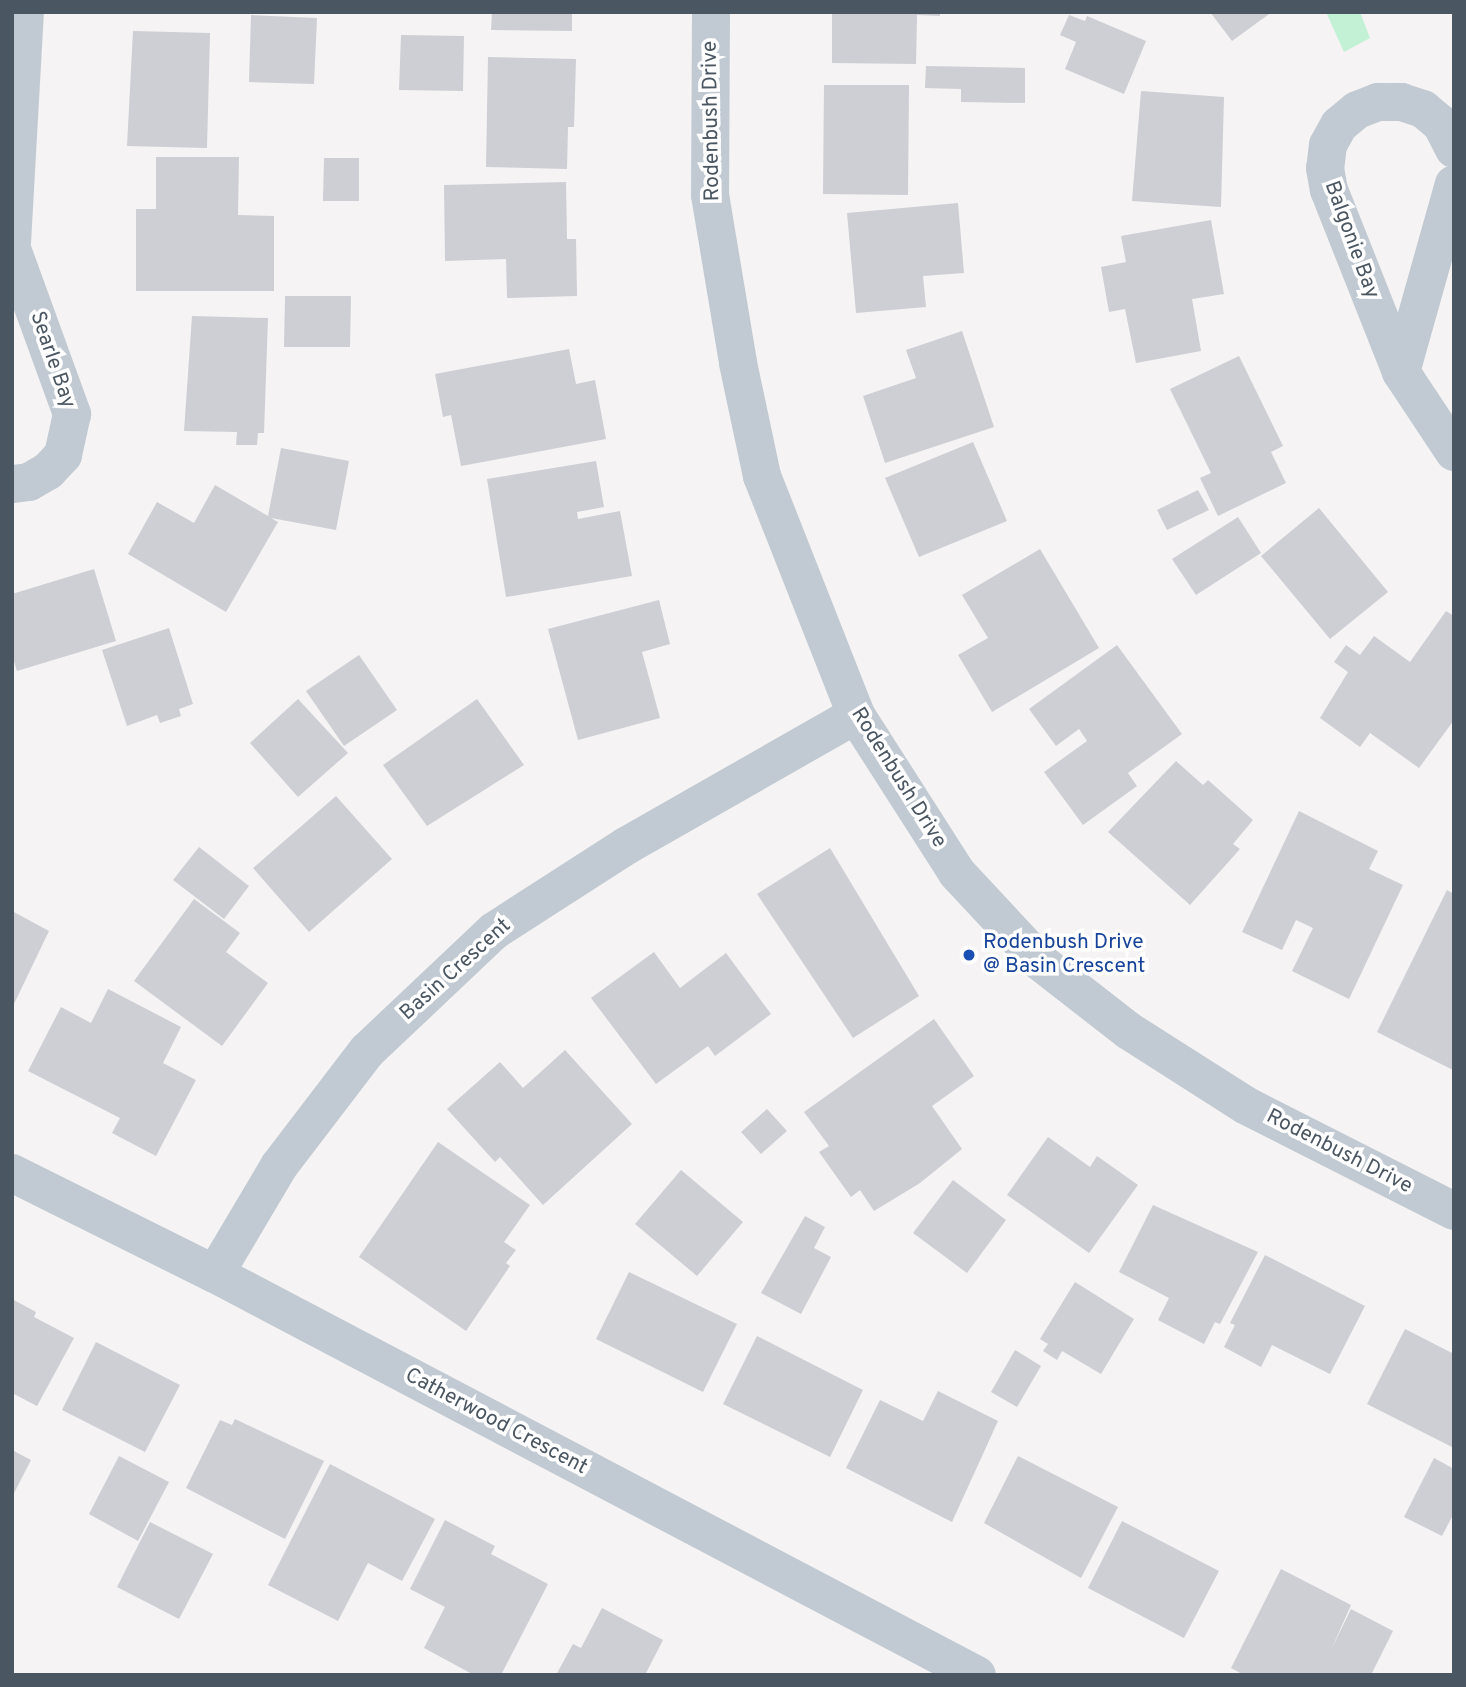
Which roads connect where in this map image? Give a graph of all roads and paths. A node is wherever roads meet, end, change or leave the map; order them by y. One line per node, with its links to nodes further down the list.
1 (25, 12): 5 (street)
2 (711, 12): 10 (street, Rodenbush Drive)
3 (1454, 149): 7 (street, Balgonie Bay)
4 (1454, 184): 7 (street)
5 (12, 243)
6 (12, 249): 9 (street, Searle Bay)
7 (1401, 372): 8 (street, Balgonie Bay)
8 (1454, 452)
9 (12, 484)
10 (856, 715): 12 (street, Rodenbush Drive); 13 (street, Basin Crescent)
11 (12, 1173): 13 (street, Catherwood Crescent)
12 (1454, 1211)
13 (215, 1274): 14 (street, Catherwood Crescent)
14 (977, 1675)

